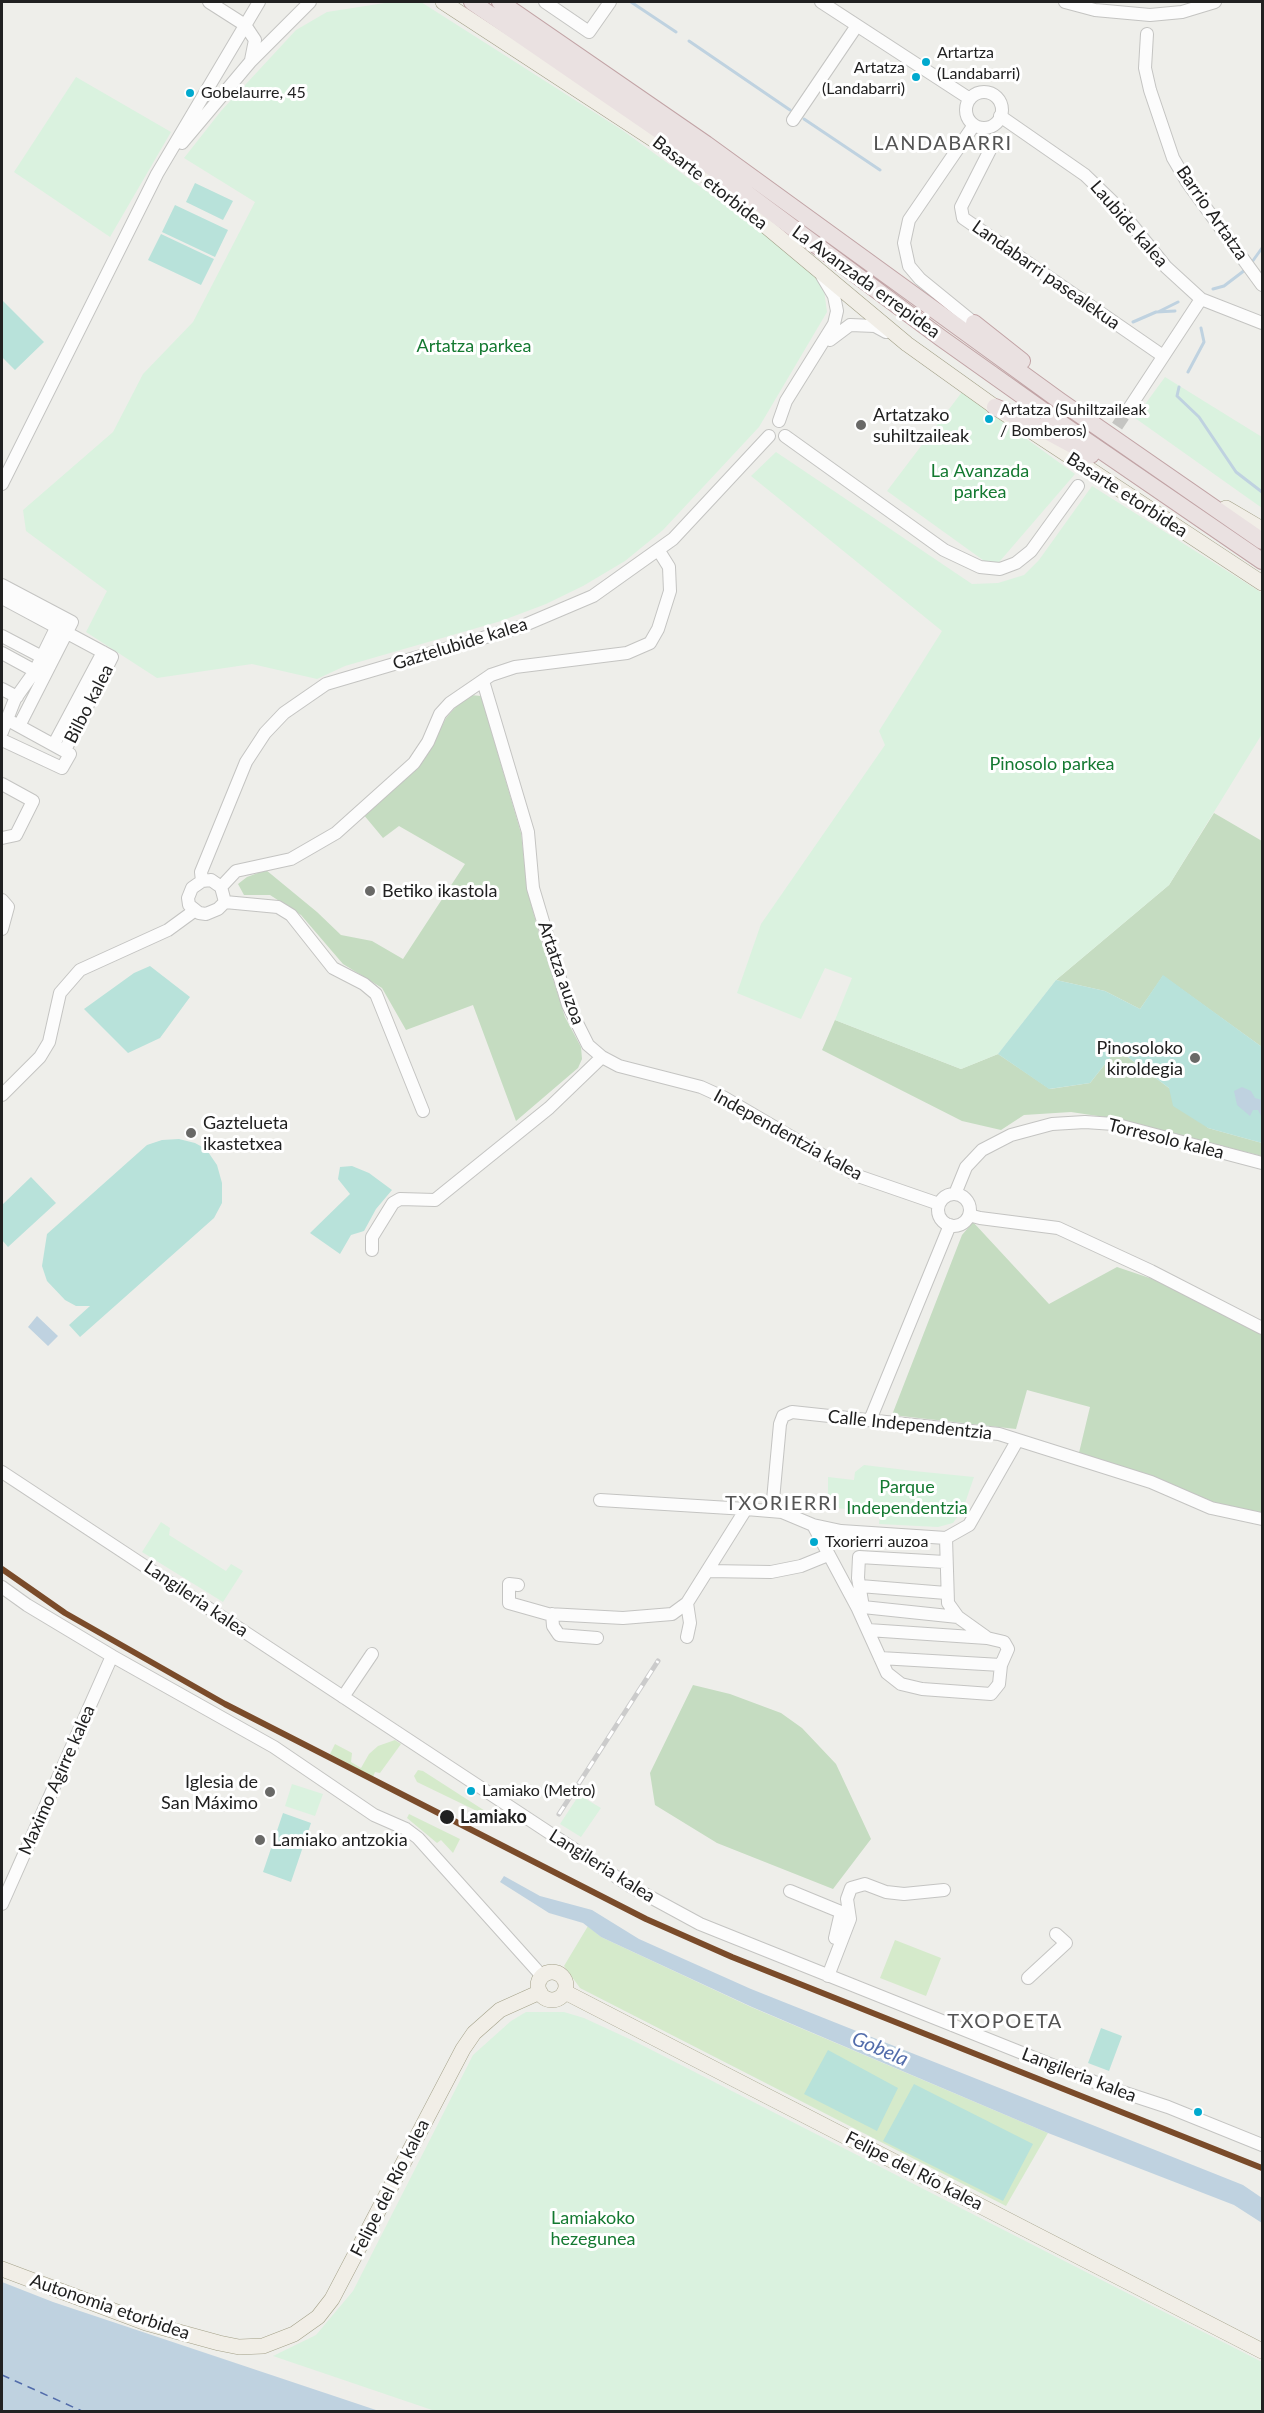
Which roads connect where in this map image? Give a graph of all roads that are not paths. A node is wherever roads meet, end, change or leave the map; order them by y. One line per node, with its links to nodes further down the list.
1 (209, 2): 12 (street)
2 (259, 2): 12 (street)
3 (310, 2): 15 (street)
4 (443, 2): 21 (main road, Basarte etorbidea)
5 (472, 2): 24 (highway, La Avanzada errepidea)
6 (501, 2): 38 (highway, La Avanzada errepidea)
7 (545, 2): 8 (street)
8 (610, 2)
9 (821, 2): 13 (street)
10 (1065, 2): 11 (street)
11 (1215, 2)
12 (245, 25): 15 (street); 22 (street)
13 (856, 27): 16 (street); 18 (street)
14 (1147, 34): 25 (street, Barrio Artatza)
15 (251, 61): 22 (street)
16 (970, 99): 17 (street); 19 (street)
17 (1000, 116): 19 (street); 26 (street, Laubide kalea)
18 (793, 120)
19 (974, 125): 28 (street)
20 (991, 148): 32 (street, Landabarri pasealekua)
21 (694, 166): 23 (main road, Basarte etorbidea); 24 (highway)
22 (157, 174): 40 (street)
23 (822, 275): 30 (main road, Basarte etorbidea); 31 (street)
24 (856, 275): 42 (highway, La Avanzada errepidea)
25 (1263, 285)
26 (1201, 300): 27 (street, Laubide kalea); 32 (street)
27 (1262, 322): 29 (street)
28 (974, 323): 38 (highway)
29 (1263, 328)
30 (907, 344): 31 (street); 33 (main road, Basarte etorbidea)
31 (822, 347): 35 (street)
32 (1163, 356): 34 (street)
33 (995, 407): 42 (highway); 47 (main road, Basarte etorbidea)
34 (1130, 407)
35 (778, 421): 36 (street); 37 (street)
36 (769, 436): 37 (street); 45 (street, Gaztelubide kalea)
37 (785, 436): 41 (street)
38 (1124, 446): 39 (highway, La Avanzada errepidea)
39 (1165, 474): 43 (main road); 44 (highway, La Avanzada errepidea)
40 (2, 484)
41 (1078, 486)
42 (1188, 510): 46 (highway, La Avanzada errepidea)
43 (1263, 529)
44 (1263, 542)
45 (659, 551): 55 (street); 63 (street, Gaztelubide kalea)
46 (1263, 561)
47 (1263, 582)
48 (2, 585): 50 (street)
49 (2, 598): 50 (street)
50 (64, 625): 53 (street); 57 (street); 60 (street, Bilbo kalea)
51 (2, 636): 53 (street)
52 (2, 653): 54 (street)
53 (42, 657): 54 (street)
54 (35, 671): 57 (street)
55 (483, 681): 64 (street); 69 (street, Artatza auzoa)
56 (2, 689): 57 (street)
57 (11, 711): 58 (street); 60 (street)
58 (2, 732)
59 (2, 740): 60 (street, Bilbo kalea)
60 (59, 747)
61 (2, 784): 62 (street)
62 (2, 838)
63 (202, 881): 64 (street); 67 (street)
64 (221, 887): 66 (street)
65 (2, 900): 68 (street)
66 (225, 902): 67 (street); 71 (street)
67 (194, 911): 70 (street)
68 (2, 929)
69 (602, 1058): 74 (street, Independentzia kalea); 77 (street)
70 (2, 1095)
71 (423, 1111)
72 (1263, 1163): 73 (street, Torresolo kalea)
73 (955, 1194): 74 (street); 75 (street)
74 (939, 1204): 76 (street)
75 (969, 1215): 76 (street); 78 (street)
76 (950, 1225): 79 (street)
77 (372, 1250)
78 (1263, 1328)
79 (870, 1420): 80 (street, Calle Independentzia); 84 (street, Calle Independentzia)
80 (1017, 1441): 85 (street, Calle Independentzia); 87 (street)
81 (2, 1472): 107 (street, Langileria kalea)
82 (600, 1500): 83 (street)
83 (746, 1509): 84 (street); 90 (street)
84 (772, 1511): 86 (street)
85 (1263, 1519)
86 (813, 1525): 87 (street); 88 (street)
87 (946, 1538): 89 (street)
88 (828, 1555): 90 (street); 96 (street)
89 (945, 1562): 92 (street); 94 (street)
90 (707, 1571): 95 (street)
91 (518, 1585): 97 (street)
92 (860, 1586): 94 (street); 96 (street)
93 (2, 1587): 104 (street)
94 (946, 1593): 98 (street)
95 (687, 1603): 97 (street); 100 (street)
96 (860, 1608): 98 (street); 99 (street)
97 (552, 1614): 101 (street)
98 (958, 1617): 102 (street)
99 (868, 1630): 102 (street); 105 (street)
100 (687, 1637)
101 (597, 1638)
102 (987, 1638): 106 (street)
103 (372, 1654): 107 (street)
104 (112, 1656): 110 (street, Maximo Agirre kalea); 113 (street)
105 (880, 1658): 106 (street); 106 (street)
106 (1001, 1665)
107 (343, 1697): 112 (street, Langileria kalea)
108 (944, 1890): 112 (street)
109 (790, 1891): 112 (street)
110 (2, 1904)
111 (1056, 1934): 114 (street)
112 (825, 1975): 117 (street, Langileria kalea)
113 (542, 1976): 115 (main road); 116 (main road)
114 (1028, 1978)
115 (540, 1992): 116 (main road); 119 (main road, Felipe del Río kalea)
116 (565, 1992): 120 (main road, Felipe del Río kalea)
117 (1263, 2145)
118 (2, 2269): 119 (main road, Autonomia etorbidea)
119 (219, 2343)
120 (1263, 2351)

